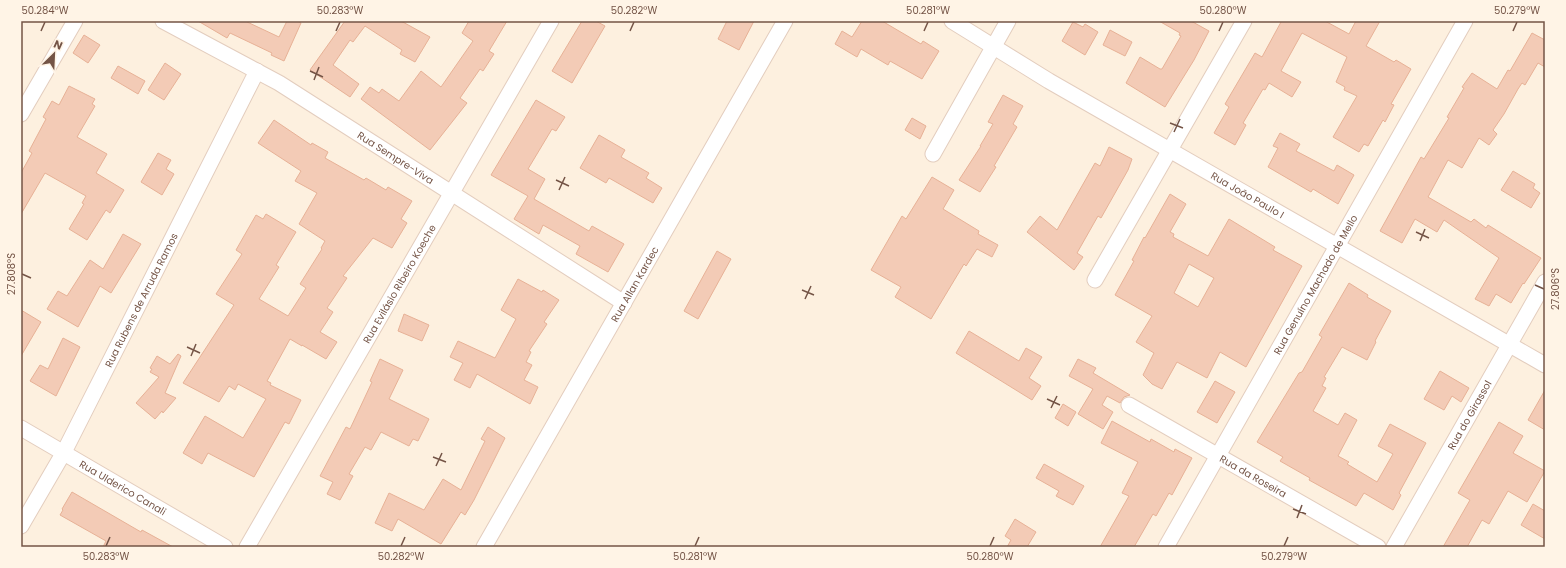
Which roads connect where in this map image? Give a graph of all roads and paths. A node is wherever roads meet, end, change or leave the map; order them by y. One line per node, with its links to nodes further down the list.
1 (74, 21): 11 (street)
2 (163, 21): 10 (street, Rua Sempre-Viva)
3 (550, 21): 14 (street, Rua Evilásio Ribeiro Koeche)
4 (785, 21): 18 (street, Rua Allan Kardec)
5 (952, 21): 9 (street, Rua João Paulo I)
6 (1008, 21): 9 (street)
7 (1244, 21): 12 (street)
8 (1465, 21): 15 (street, Rua Genuíno Machado de Mello)
9 (993, 47): 12 (street, Rua João Paulo I); 13 (street)
10 (257, 71): 14 (street, Rua Sempre-Viva); 23 (street, Rua Rubens de Arruda Ramos)
11 (21, 114)
12 (1170, 150): 15 (street, Rua João Paulo I); 16 (street)
13 (933, 154)
14 (451, 193): 18 (street, Rua Sempre-Viva); 27 (street, Rua Evilásio Ribeiro Koeche)
15 (1337, 246): 19 (street, Rua João Paulo I); 24 (street, Rua Genuíno Machado de Mello)
16 (1095, 280)
17 (1545, 282): 19 (street, Rua do Girassol)
18 (624, 303): 28 (street, Rua Allan Kardec)
19 (1509, 345): 20 (street, Rua João Paulo I); 31 (street, Rua do Girassol)
20 (1545, 365)
21 (1129, 405): 24 (street, Rua da Roseira)
22 (21, 428): 23 (street, Rua Ulderico Canali)
23 (64, 452): 25 (street, Rua Rubens de Arruda Ramos); 26 (street, Rua Ulderico Canali)
24 (1218, 456): 29 (street, Rua Genuíno Machado de Mello); 30 (street, Rua da Roseira)
25 (21, 526)
26 (225, 547)
27 (247, 547)
28 (484, 547)
29 (1166, 547)
30 (1378, 547)
31 (1394, 547)

